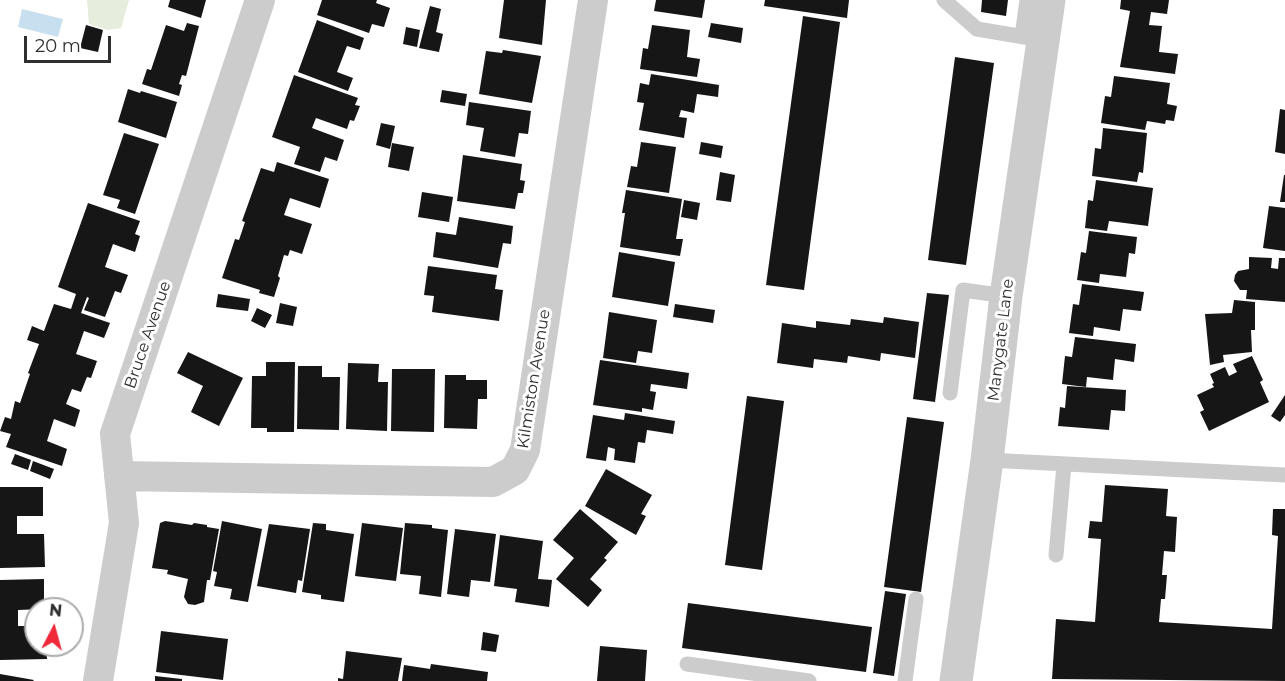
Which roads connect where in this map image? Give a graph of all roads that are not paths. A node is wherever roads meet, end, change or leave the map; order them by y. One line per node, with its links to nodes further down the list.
1 (260, 0): 12 (street, Bruce Avenue)
2 (593, 0): 12 (street, Kilmiston Avenue)
3 (944, 0): 6 (lane)
4 (1027, 0): 6 (lane)
5 (1049, 0): 6 (street, Manygate Lane)
6 (1032, 38): 7 (street, Manygate Lane)
7 (1006, 296): 8 (lane); 9 (street, Manygate Lane)
8 (950, 393)
9 (987, 460): 10 (lane); 19 (street, Manygate Lane)
10 (1064, 465): 11 (lane); 13 (lane)
11 (1285, 475)
12 (119, 476): 16 (street, Bruce Avenue)
13 (1056, 555)
14 (916, 600): 18 (lane)
15 (687, 664): 17 (lane)
16 (98, 681)
17 (809, 681)
18 (905, 681)
19 (956, 681)

